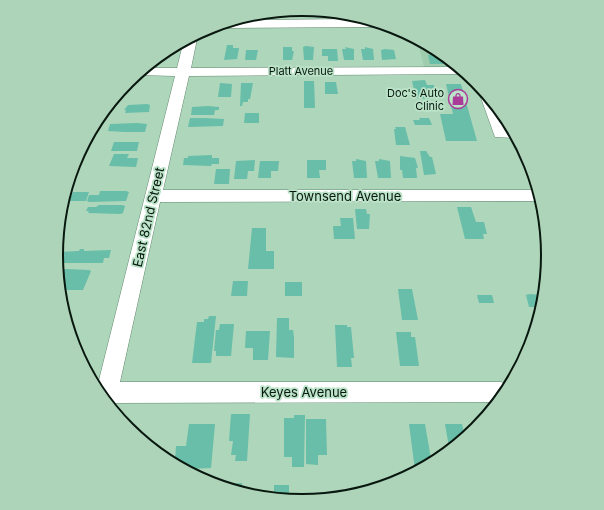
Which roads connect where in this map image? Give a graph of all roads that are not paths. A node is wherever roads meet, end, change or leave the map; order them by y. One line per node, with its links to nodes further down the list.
1 (304, 16): 3 (street)
2 (240, 24): 3 (street)
3 (304, 24): 4 (street)
4 (364, 24)
5 (190, 44): 8 (street, East 82nd Street)
6 (455, 71): 8 (street, Platt Avenue)
7 (148, 72): 8 (street, Platt Avenue)
8 (183, 72): 11 (street, East 82nd Street)
9 (491, 108): 10 (street)
10 (508, 134)
11 (153, 196): 12 (street, Townsend Avenue); 13 (street, East 82nd Street)
12 (534, 196)
13 (106, 392)
14 (498, 392): 15 (street, Keyes Avenue)
15 (107, 394)

